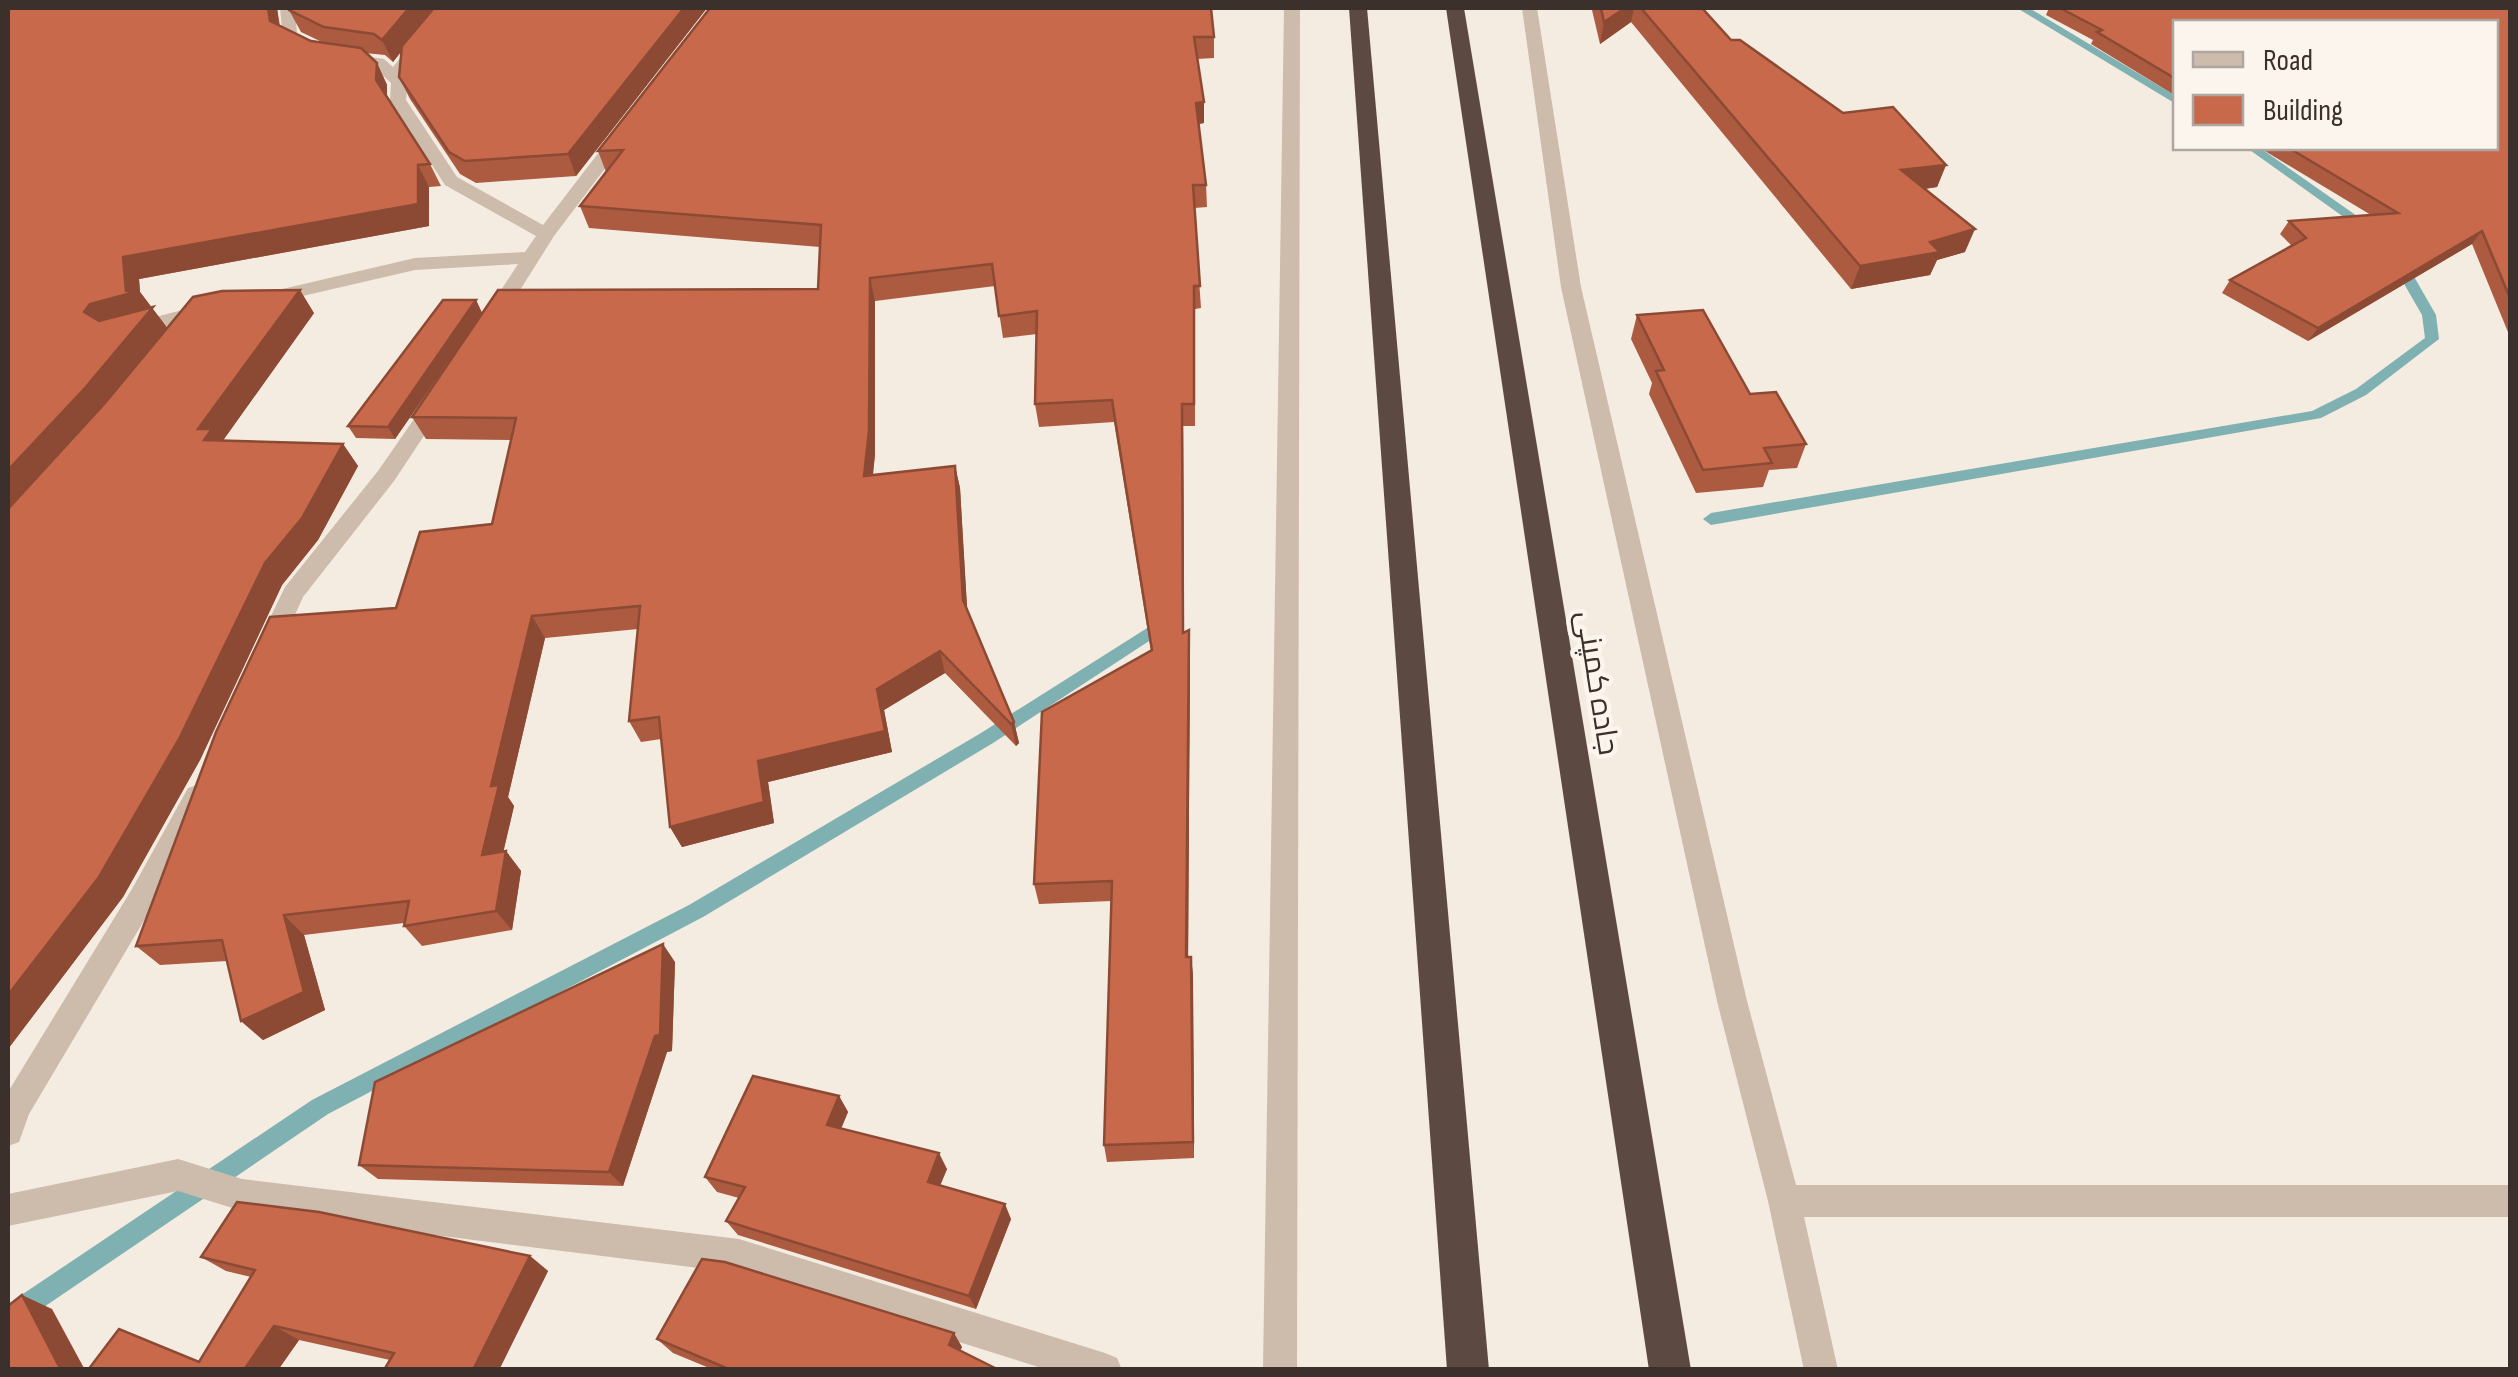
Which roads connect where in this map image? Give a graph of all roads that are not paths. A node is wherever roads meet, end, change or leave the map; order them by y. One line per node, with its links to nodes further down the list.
1 (287, 8): 7 (street)
2 (448, 8): 7 (street)
3 (1292, 8): 23 (street)
4 (1358, 8): 24 (highway)
5 (1455, 8): 25 (highway, جاده کمپنی)
6 (1528, 8): 19 (street)
7 (400, 82): 9 (street)
8 (631, 122): 9 (street)
9 (546, 234): 10 (street)
10 (534, 257): 11 (street); 13 (street)
11 (198, 311): 12 (street); 14 (street)
12 (115, 334)
13 (481, 336)
14 (178, 338)
15 (449, 382): 16 (street)
16 (261, 662)
17 (204, 782): 18 (street)
18 (8, 1131)
19 (1784, 1201): 20 (street); 26 (street)
20 (2510, 1201)
21 (8, 1210): 22 (street)
22 (1105, 1370)
23 (1280, 1370)
24 (1468, 1370)
25 (1670, 1370)
26 (1821, 1370)

